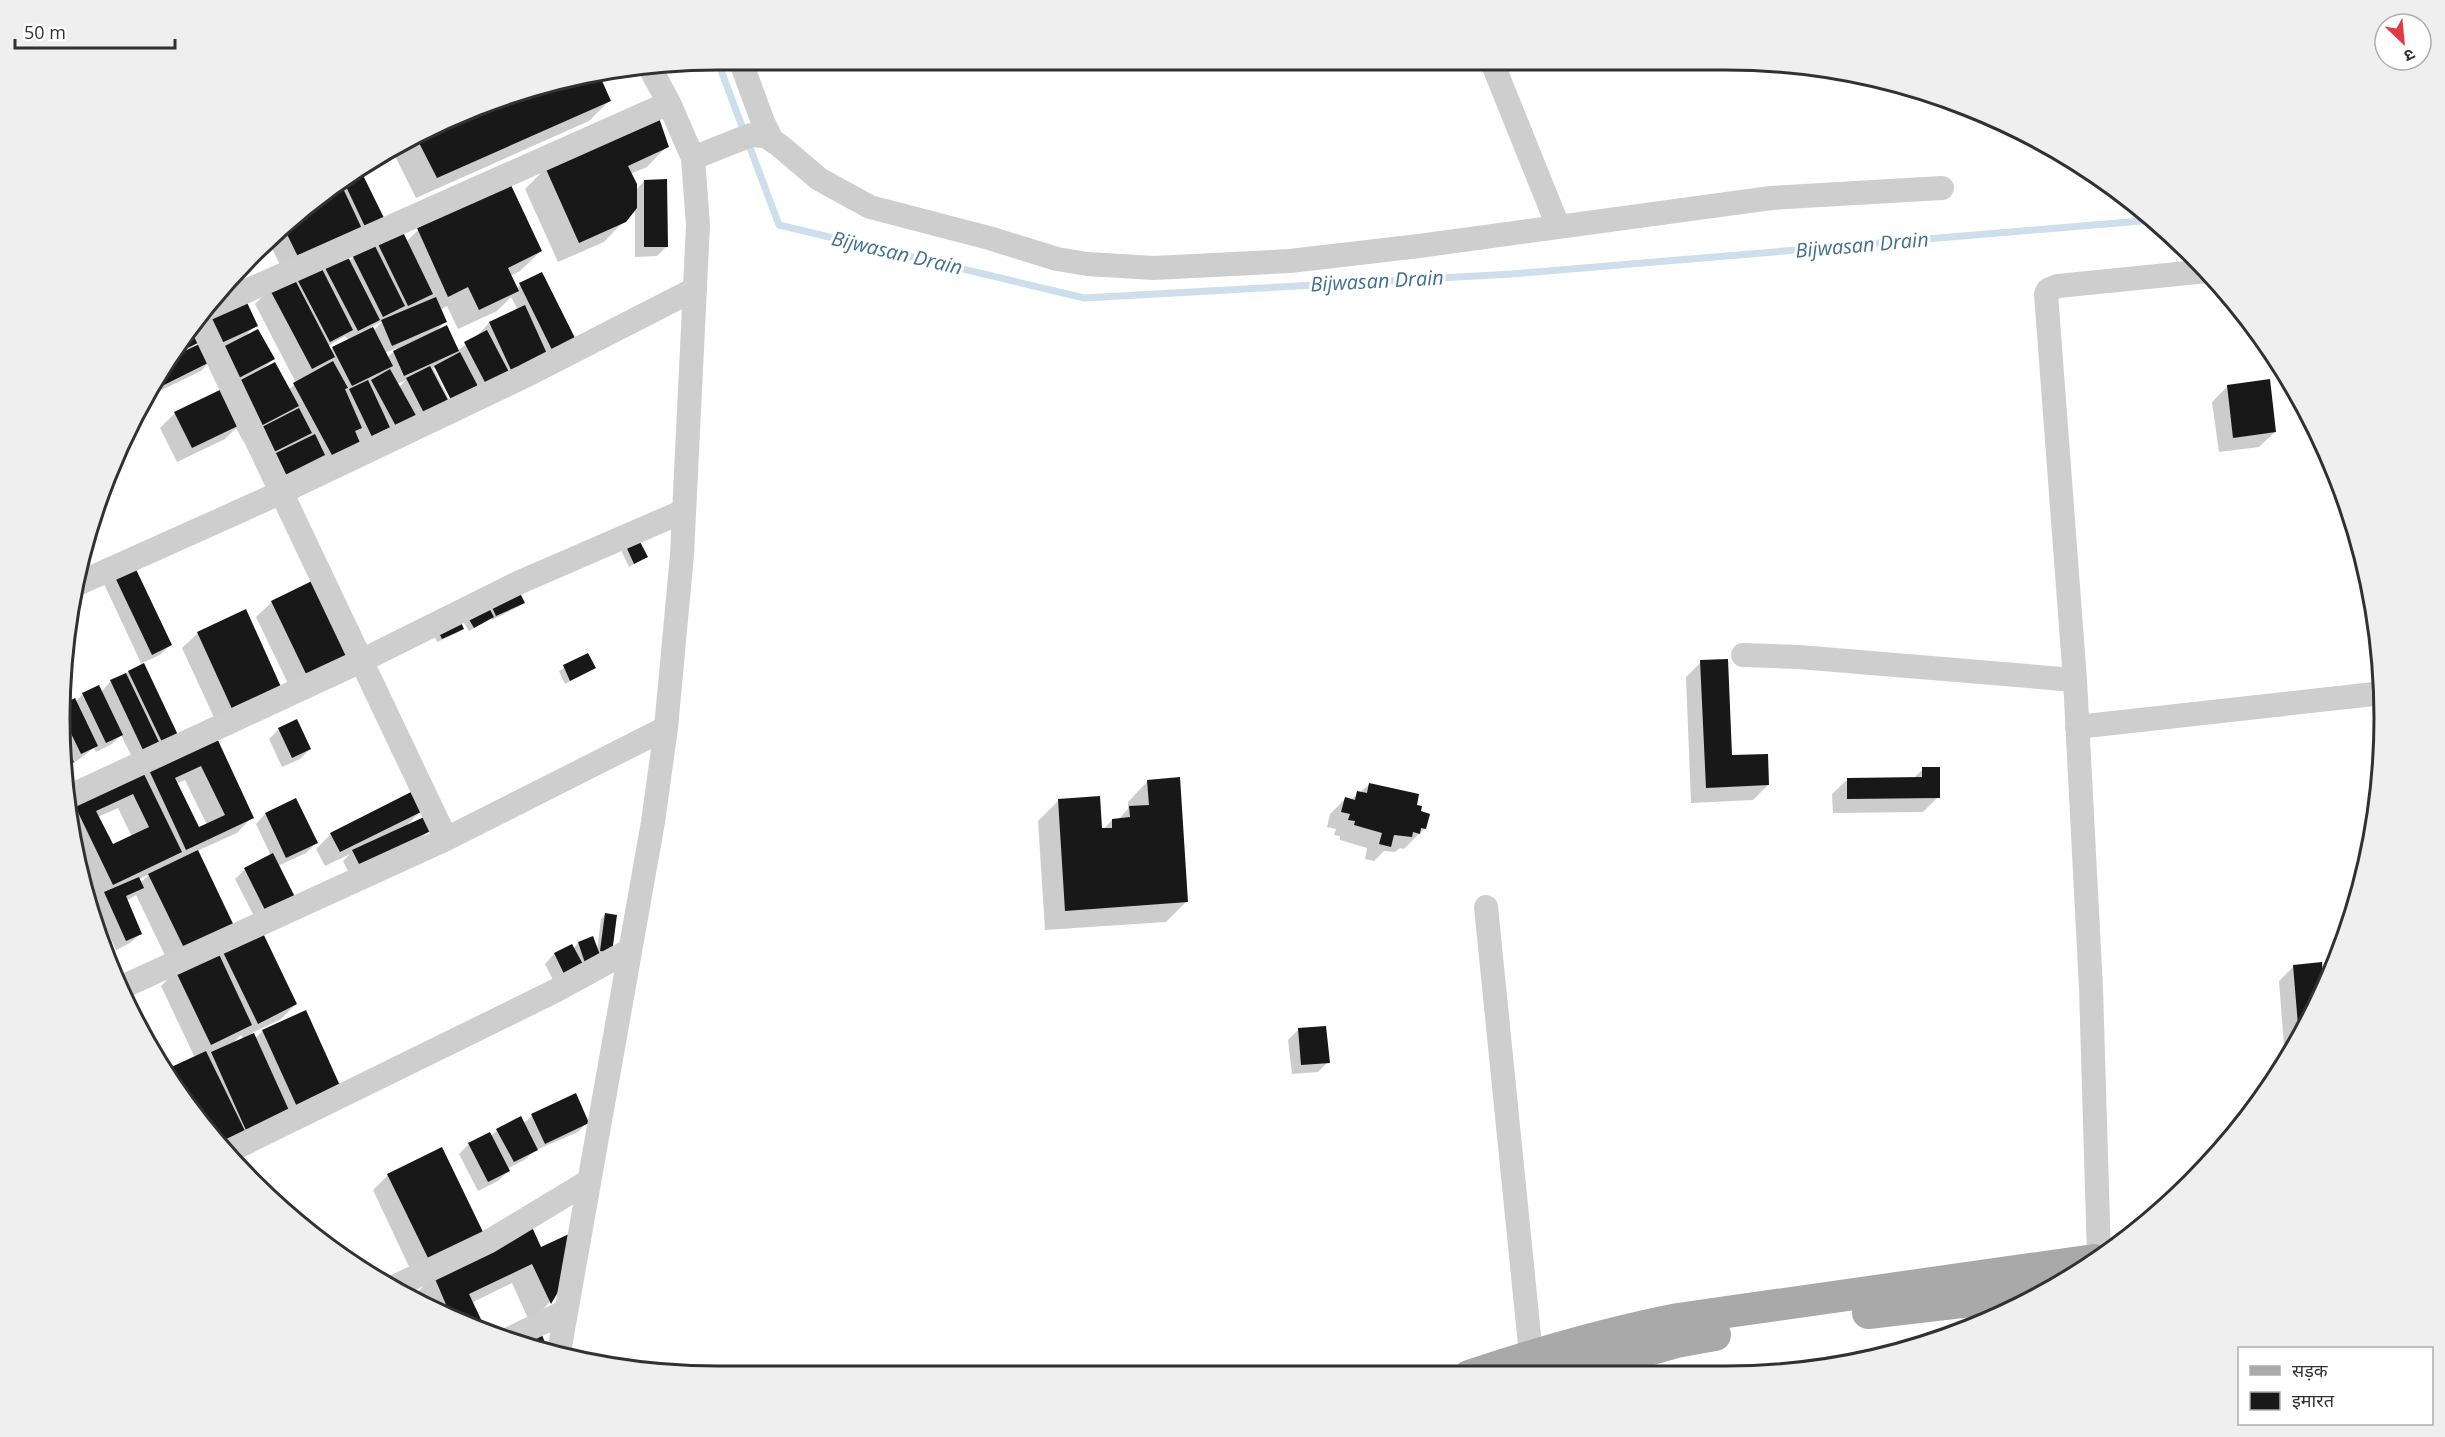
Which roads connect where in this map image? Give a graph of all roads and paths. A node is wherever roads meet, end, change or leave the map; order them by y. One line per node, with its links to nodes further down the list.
1 (743, 70): 5 (street)
2 (1495, 70): 8 (street)
3 (653, 74): 4 (street)
4 (669, 102): 6 (street); 11 (street)
5 (762, 132): 6 (street); 8 (street)
6 (699, 155): 10 (street)
7 (1942, 188): 8 (street)
8 (1558, 226)
9 (2196, 272): 18 (street)
10 (695, 289): 13 (street); 14 (street)
11 (222, 302)
12 (202, 326): 13 (street)
13 (280, 493): 15 (street); 17 (street)
14 (684, 511): 17 (street); 21 (street)
15 (86, 580)
16 (1743, 655): 18 (street)
17 (362, 661): 22 (street); 23 (street)
18 (2075, 680): 20 (street)
19 (2373, 694): 20 (street)
20 (2077, 727): 29 (street)
21 (666, 728): 23 (street); 25 (street)
22 (75, 794)
23 (446, 839): 26 (street)
24 (1486, 907): 36 (street)
25 (630, 950): 27 (street); 28 (street)
26 (128, 984)
27 (234, 1149)
28 (589, 1181): 31 (street); 33 (street)
29 (2099, 1249)
30 (2079, 1262): 36 (main road)
31 (401, 1284)
32 (2021, 1295): 38 (main road)
33 (566, 1311): 34 (street); 35 (street)
34 (518, 1334)
35 (560, 1346)
36 (1531, 1355): 37 (main road)
37 (1499, 1366)
38 (1591, 1366)

